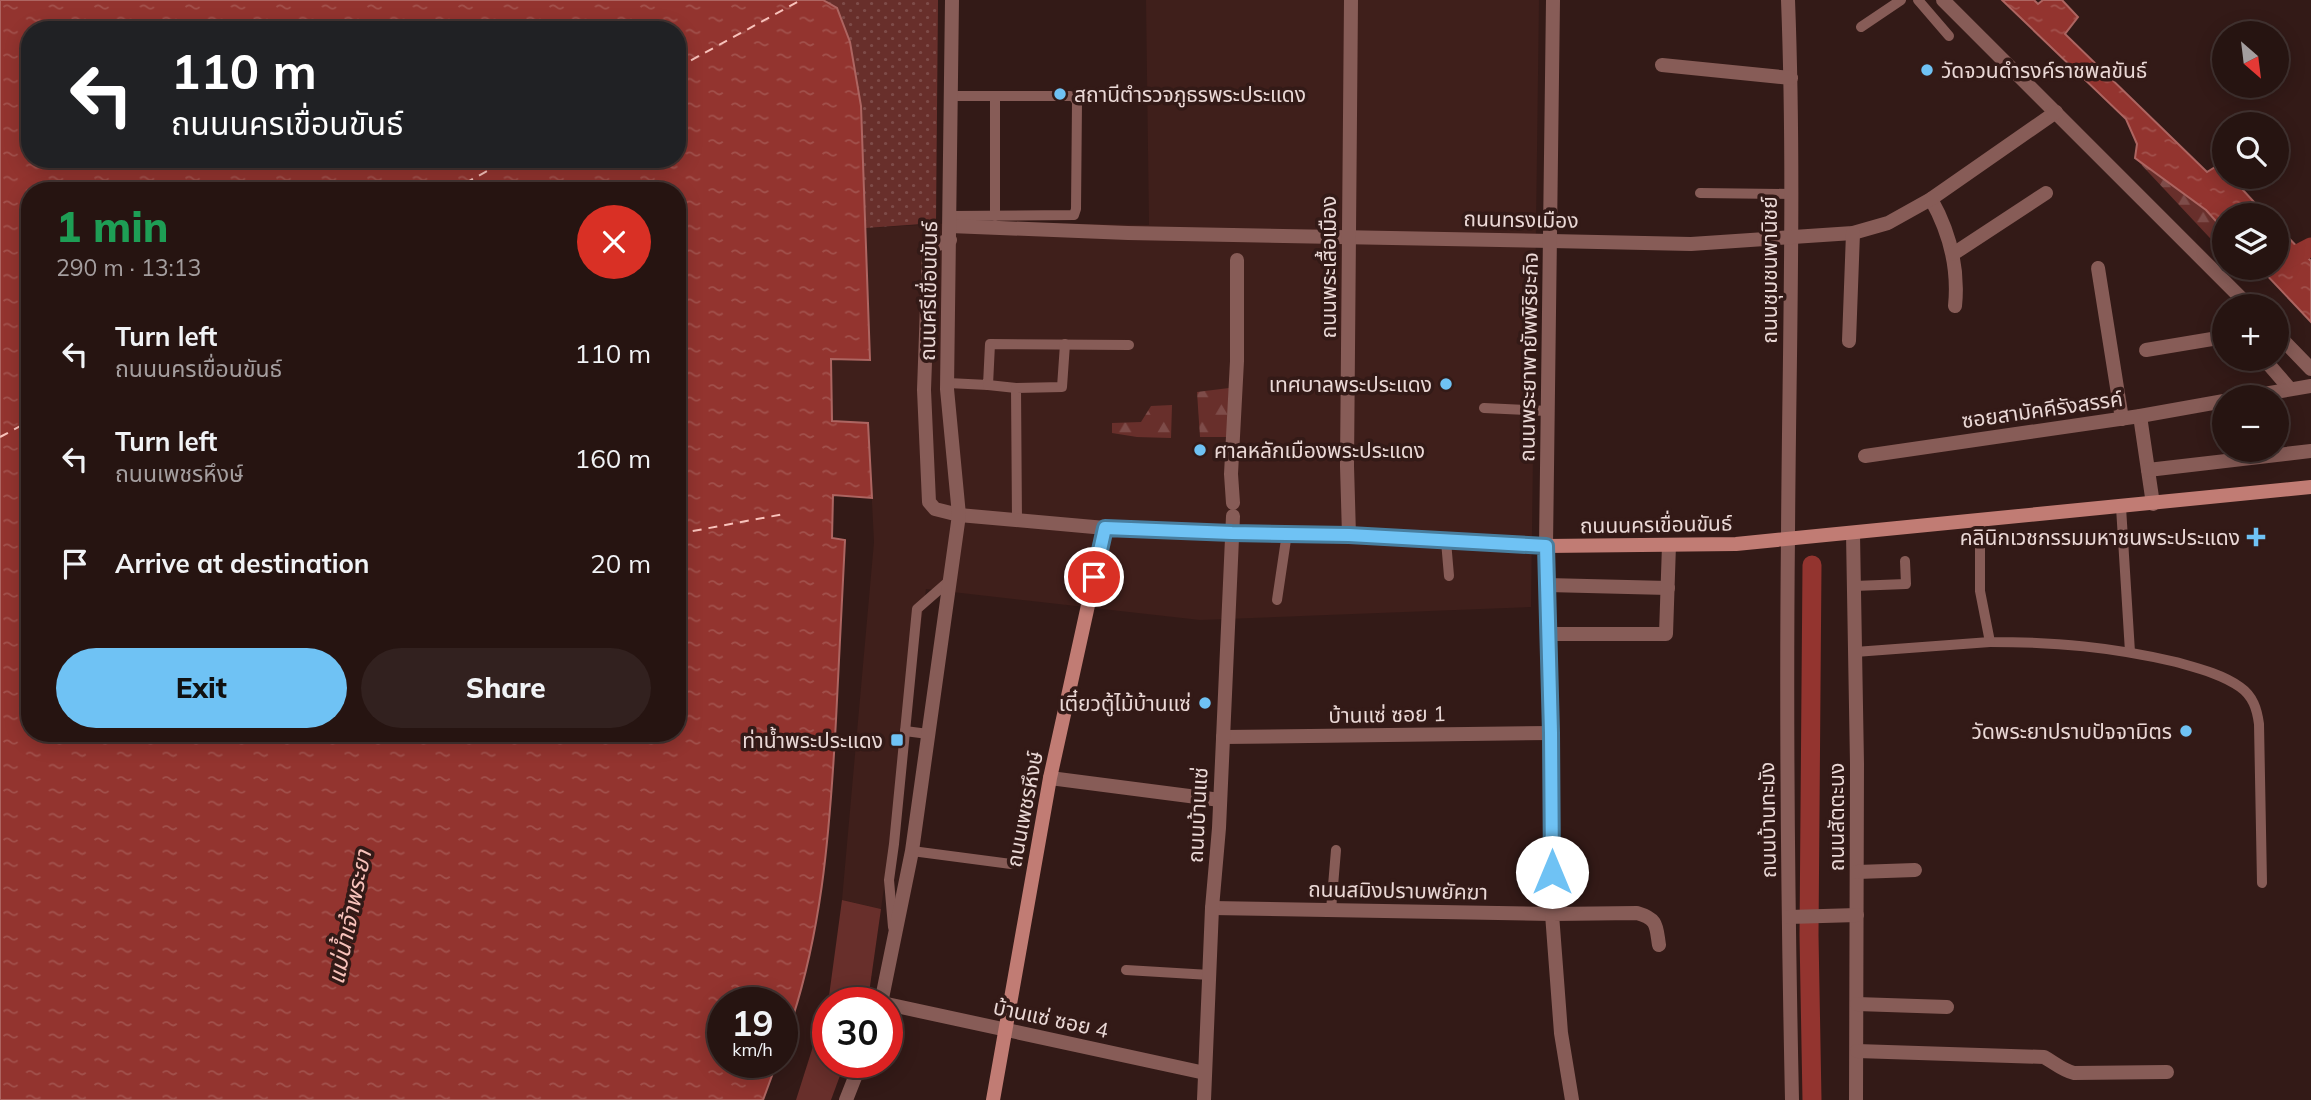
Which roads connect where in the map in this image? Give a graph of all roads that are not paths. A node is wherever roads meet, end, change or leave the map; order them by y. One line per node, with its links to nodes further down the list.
1 (952, 0): 12 (street, ถนนศรีเขื่อนขันธ์)
2 (1351, 0): 23 (street, ถนนพระเสื้อเมือง)
3 (1553, 0): 24 (street, ถนนพระยาพายัพพิริยะกิจ)
4 (1788, 0): 11 (street, ถนนชุมชนพานิชย์)
5 (1901, 0): 8 (lane)
6 (1918, 0): 9 (lane)
7 (1943, 0): 14 (street)
8 (1860, 27)
9 (1949, 36)
10 (1662, 65): 11 (street)
11 (1791, 78): 17 (street, ถนนชุมชนพานิชย์)
12 (951, 96): 13 (lane); 20 (street, ถนนศรีเขื่อนขันธ์)
13 (995, 96): 19 (lane); 19 (lane)
14 (2056, 112): 18 (street, ถนนทรงเมือง); 28 (street)
15 (1700, 193): 17 (lane)
16 (2046, 193): 25 (street)
17 (1791, 194): 22 (street, ถนนชุมชนพานิชย์)
18 (1931, 199): 21 (street, ถนนทรงเมือง); 25 (street)
19 (995, 216): 20 (lane)
20 (950, 227): 23 (street, ถนนทรงเมือง); 38 (street, ถนนศรีเขื่อนขันธ์); 54 (street, ถนนนครเขื่อนขันธ์)
21 (1853, 233): 22 (street, ถนนทรงเมือง); 31 (street)
22 (1791, 236): 24 (street, ถนนทรงเมือง); 62 (street, ถนนชุมชนพานิชย์)
23 (1349, 237): 24 (street, ถนนทรงเมือง); 61 (street, ถนนพระเสื้อเมือง)
24 (1551, 241): 45 (street, ถนนพระยาพายัพพิริยะกิจ)
25 (1953, 254): 29 (street)
26 (1237, 260): 58 (street, ถนนบ้านแซ่)
27 (2098, 268): 47 (street)
28 (2237, 294)
29 (1955, 306)
30 (2212, 339): 35 (street)
31 (1849, 341)
32 (1065, 344): 33 (lane); 39 (lane); 41 (lane)
33 (1129, 345)
34 (2289, 346): 36 (street)
35 (2146, 350)
36 (2311, 369)
37 (2274, 371): 42 (street)
38 (948, 383): 39 (lane); 54 (street, ถนนศรีเขื่อนขันธ์)
39 (988, 385): 41 (lane)
40 (2311, 386): 42 (street)
41 (1016, 388): 56 (lane)
42 (2290, 390)
43 (2212, 403): 46 (street, ซอยสามัคคีรังสรรค์)
44 (1484, 408): 45 (lane)
45 (1548, 411): 65 (street, ถนนพระยาพายัพพิริยะกิจ)
46 (2140, 416): 47 (street, ซอยสามัคคีรังสรรค์); 50 (street)
47 (2122, 419): 49 (street, ซอยสามัคคีรังสรรค์)
48 (2311, 451): 50 (street)
49 (1865, 456)
50 (2148, 470): 52 (street)
51 (2311, 487): 52 (main road, ถนนนครเขื่อนขันธ์)
52 (2153, 504): 53 (main road, ถนนนครเขื่อนขันธ์)
53 (2120, 507): 55 (main road, ถนนนครเขื่อนขันธ์); 76 (lane)
54 (959, 515): 56 (street, ถนนนครเขื่อนขันธ์); 68 (street, ถนนศรีเขื่อนขันธ์)
55 (1980, 521): 60 (main road, ถนนนครเขื่อนขันธ์); 74 (lane)
56 (1017, 522): 57 (street, ถนนนครเขื่อนขันธ์)
57 (1105, 528): 58 (main road, ถนนนครเขื่อนขันธ์); 81 (main road, ถนนเพชรหึงษ์)
58 (1232, 533): 59 (main road, ถนนนครเขื่อนขันธ์); 80 (street, ถนนบ้านแซ่)
59 (1287, 533): 61 (main road, ถนนนครเขื่อนขันธ์); 72 (lane)
60 (1853, 534): 62 (main road, ถนนนครเขื่อนขันธ์); 70 (street, ถนนสัตตะนง)
61 (1349, 535): 63 (main road, ถนนนครเขื่อนขันธ์)
62 (1788, 540): 64 (main road, ถนนนครเขื่อนขันธ์); 93 (street, ถนนบ้านทะมัง)
63 (1446, 541): 65 (main road, ถนนนครเขื่อนขันธ์); 67 (lane)
64 (1669, 545): 65 (main road, ถนนนครเขื่อนขันธ์); 71 (street)
65 (1546, 546): 69 (street)
66 (1905, 561): 70 (lane)
67 (1448, 576)
68 (949, 581): 77 (lane, ถนนศรีเขื่อนขันธ์); 79 (street, ถนนศรีเขื่อนขันธ์)
69 (1547, 584): 71 (street); 73 (street)
70 (1854, 586): 75 (street, ถนนสัตตะนง)
71 (1668, 588): 73 (street)
72 (1277, 600)
73 (1548, 634): 78 (street)
74 (1990, 642): 75 (lane); 76 (lane)
75 (1855, 652): 87 (street, ถนนสัตตะนง)
76 (2130, 652): 88 (lane)
77 (905, 731): 79 (lane); 94 (lane, ถนนศรีเขื่อนขันธ์)
78 (1551, 733): 80 (street, บ้านแซ่ ซอย 1); 91 (street)
79 (928, 734): 83 (street, ถนนศรีเขื่อนขันธ์)
80 (1223, 737): 82 (street, ถนนบ้านแซ่)
81 (1050, 778): 82 (street); 102 (main road, ถนนเพชรหึงษ์)
82 (1220, 800): 89 (street, ถนนบ้านแซ่)
83 (912, 850): 85 (lane); 94 (street, ถนนศรีเขื่อนขันธ์)
84 (1336, 850): 90 (lane)
85 (1011, 864)
86 (1915, 870): 87 (street)
87 (1857, 872): 92 (street, ถนนสัตตะนง)
88 (2262, 883)
89 (1212, 908): 90 (street, ถนนสมิงปราบพยัคฆา); 97 (street, ถนนบ้านแซ่)
90 (1331, 910): 91 (street, ถนนสมิงปราบพยัคฆา)
91 (1552, 914): 95 (street, ถนนสมิงปราบพยัคฆา); 110 (street)
92 (1857, 915): 93 (street); 99 (street, ถนนสัตตะนง)
93 (1794, 917): 111 (street, ถนนบ้านทะมัง)
94 (894, 932): 98 (street, ถนนศรีเขื่อนขันธ์)
95 (1659, 945)
96 (1126, 970): 97 (lane)
97 (1210, 975): 105 (street, ถนนบ้านแซ่)
98 (884, 987)
99 (1857, 1003): 101 (street); 103 (street, ถนนสัตตะนง)
100 (903, 1007): 102 (street, บ้านแซ่ ซอย 4)
101 (1947, 1007)
102 (1006, 1030): 105 (street, บ้านแซ่ ซอย 4); 108 (main road, ถนนเพชรหึงษ์)
103 (1857, 1051): 104 (street); 112 (street, ถนนสัตตะนง)
104 (2166, 1072)
105 (1205, 1073): 109 (street, ถนนบ้านแซ่)
106 (854, 1078): 107 (street)
107 (846, 1100)
108 (993, 1100)
109 (1204, 1100)
110 (1572, 1100)
111 (1792, 1100)
112 (1856, 1100)

